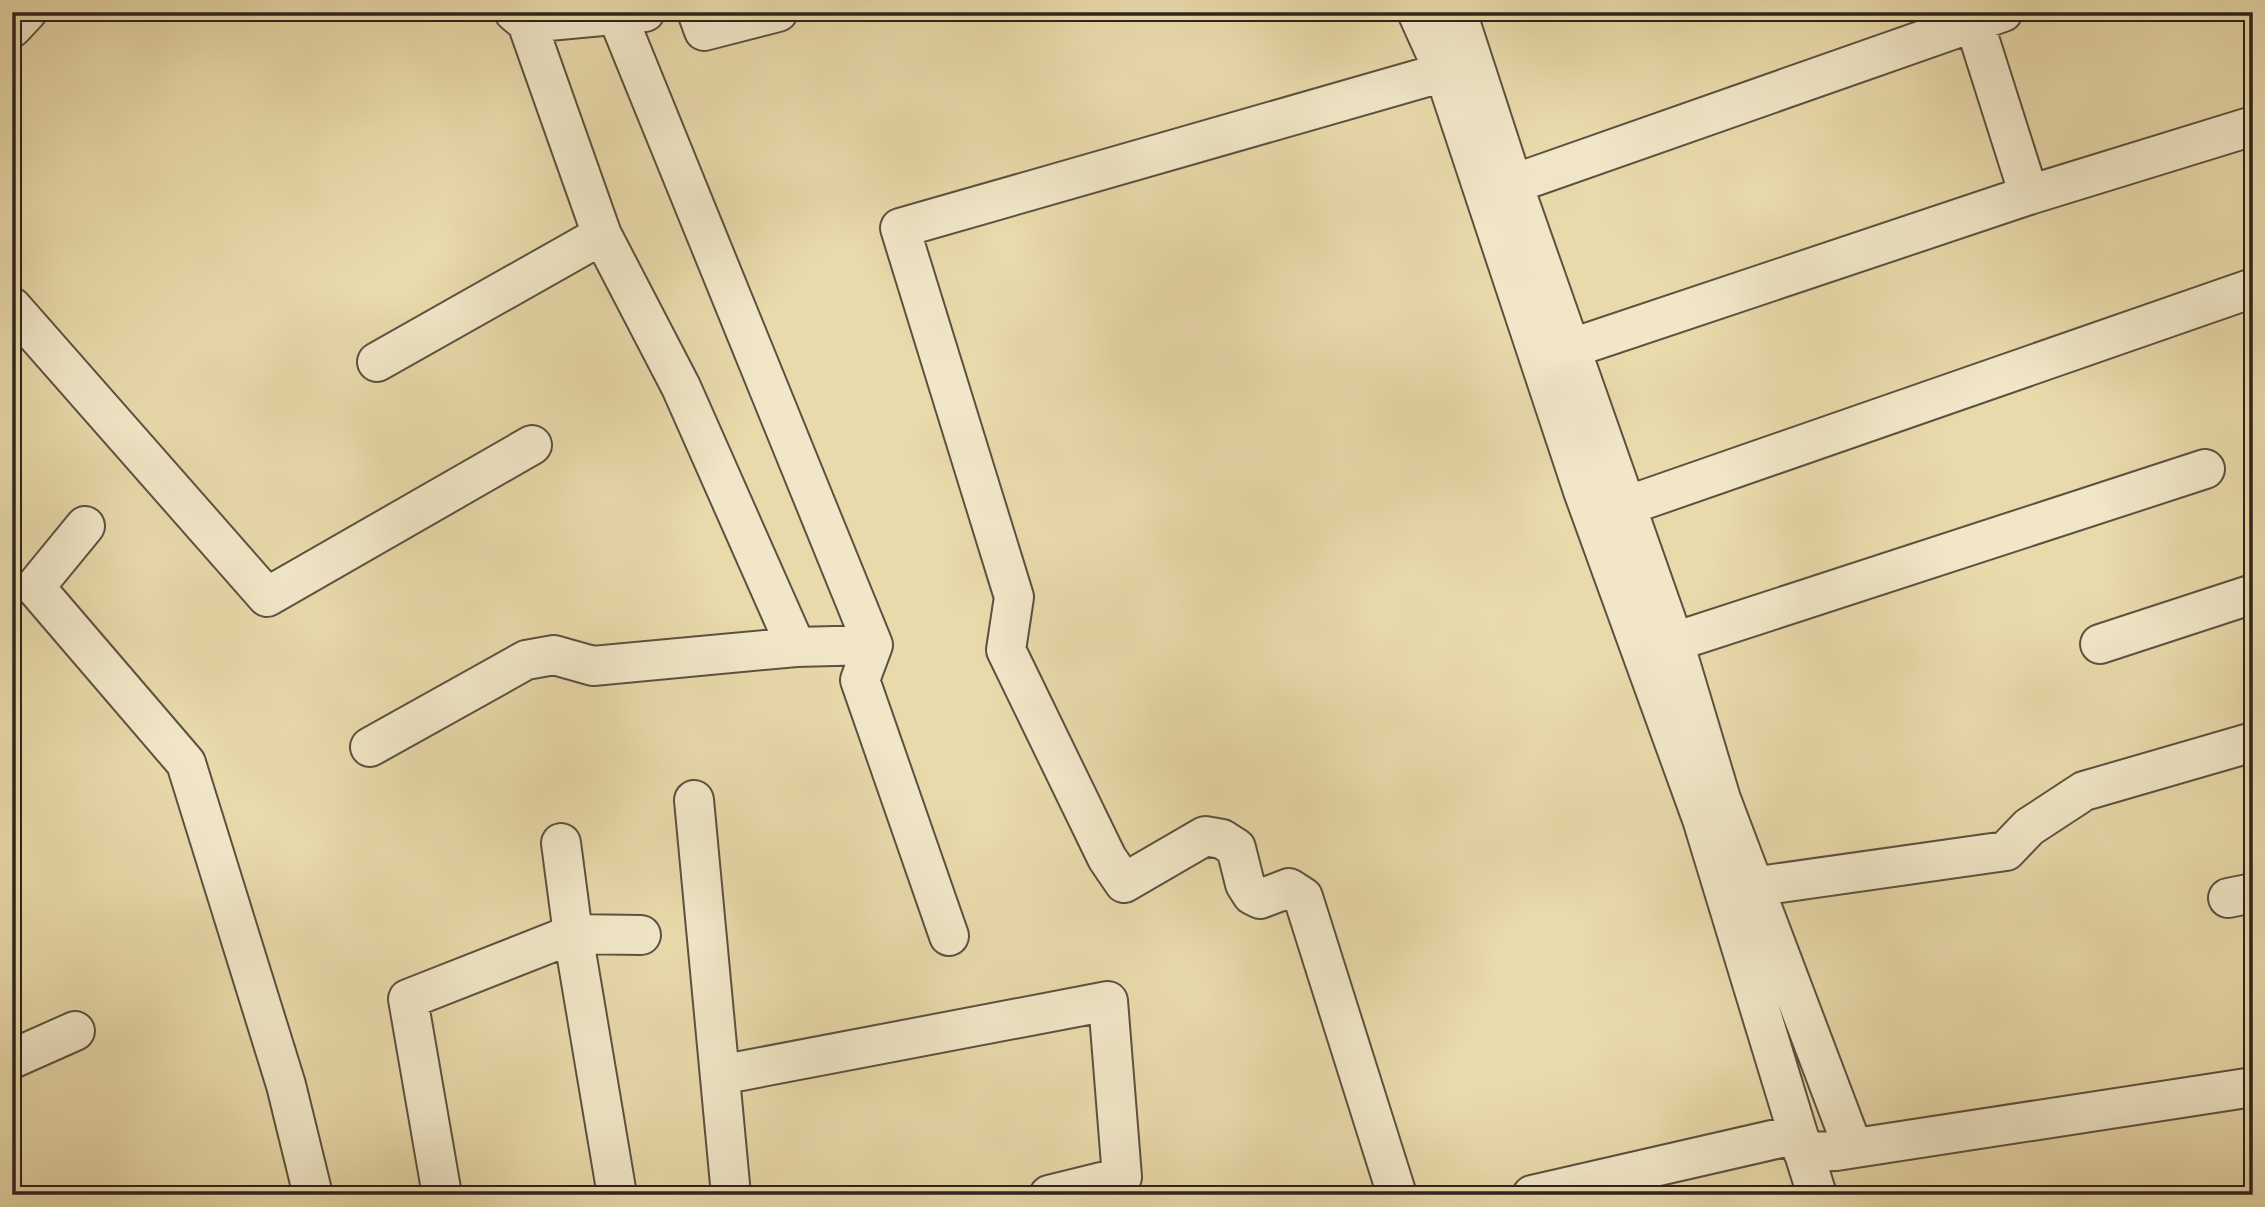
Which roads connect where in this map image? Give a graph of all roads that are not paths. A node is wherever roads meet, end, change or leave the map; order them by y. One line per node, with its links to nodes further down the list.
1 (27, 12): 9 (street)
2 (697, 12): 3 (street)
3 (778, 12)
4 (1417, 12): 10 (street)
5 (1457, 12): 12 (street)
6 (631, 14): 8 (street); 27 (street)
7 (1988, 17): 12 (street); 13 (street)
8 (520, 18): 14 (street)
9 (12, 28)
10 (1444, 72): 41 (street); 47 (street)
11 (2253, 126): 13 (street)
12 (1513, 184): 17 (street)
13 (2029, 195): 17 (street)
14 (601, 235): 18 (street); 28 (street)
15 (2253, 288): 21 (street)
16 (12, 307): 19 (street)
17 (1572, 348): 21 (street)
18 (377, 362)
19 (532, 444)
20 (2205, 470): 25 (street)
21 (1626, 506): 25 (street)
22 (85, 526): 23 (street)
23 (24, 576): 42 (street)
24 (2253, 594): 26 (street)
25 (1674, 642): 33 (street)
26 (2099, 644)
27 (873, 645): 28 (street); 36 (street)
28 (796, 647): 30 (street)
29 (2253, 741): 33 (street)
30 (370, 747)
31 (694, 800): 39 (street)
32 (561, 843): 34 (street)
33 (1752, 887): 41 (street)
34 (573, 934): 35 (street); 43 (street); 44 (street)
35 (641, 935)
36 (949, 936)
37 (75, 1031): 38 (street)
38 (12, 1059)
39 (720, 1075): 45 (street); 46 (street)
40 (2253, 1087): 41 (street)
41 (1821, 1147): 48 (street); 49 (street)
42 (313, 1195)
43 (442, 1195)
44 (617, 1195)
45 (731, 1195)
46 (1048, 1195)
47 (1397, 1195)
48 (1532, 1195)
49 (1817, 1195)

